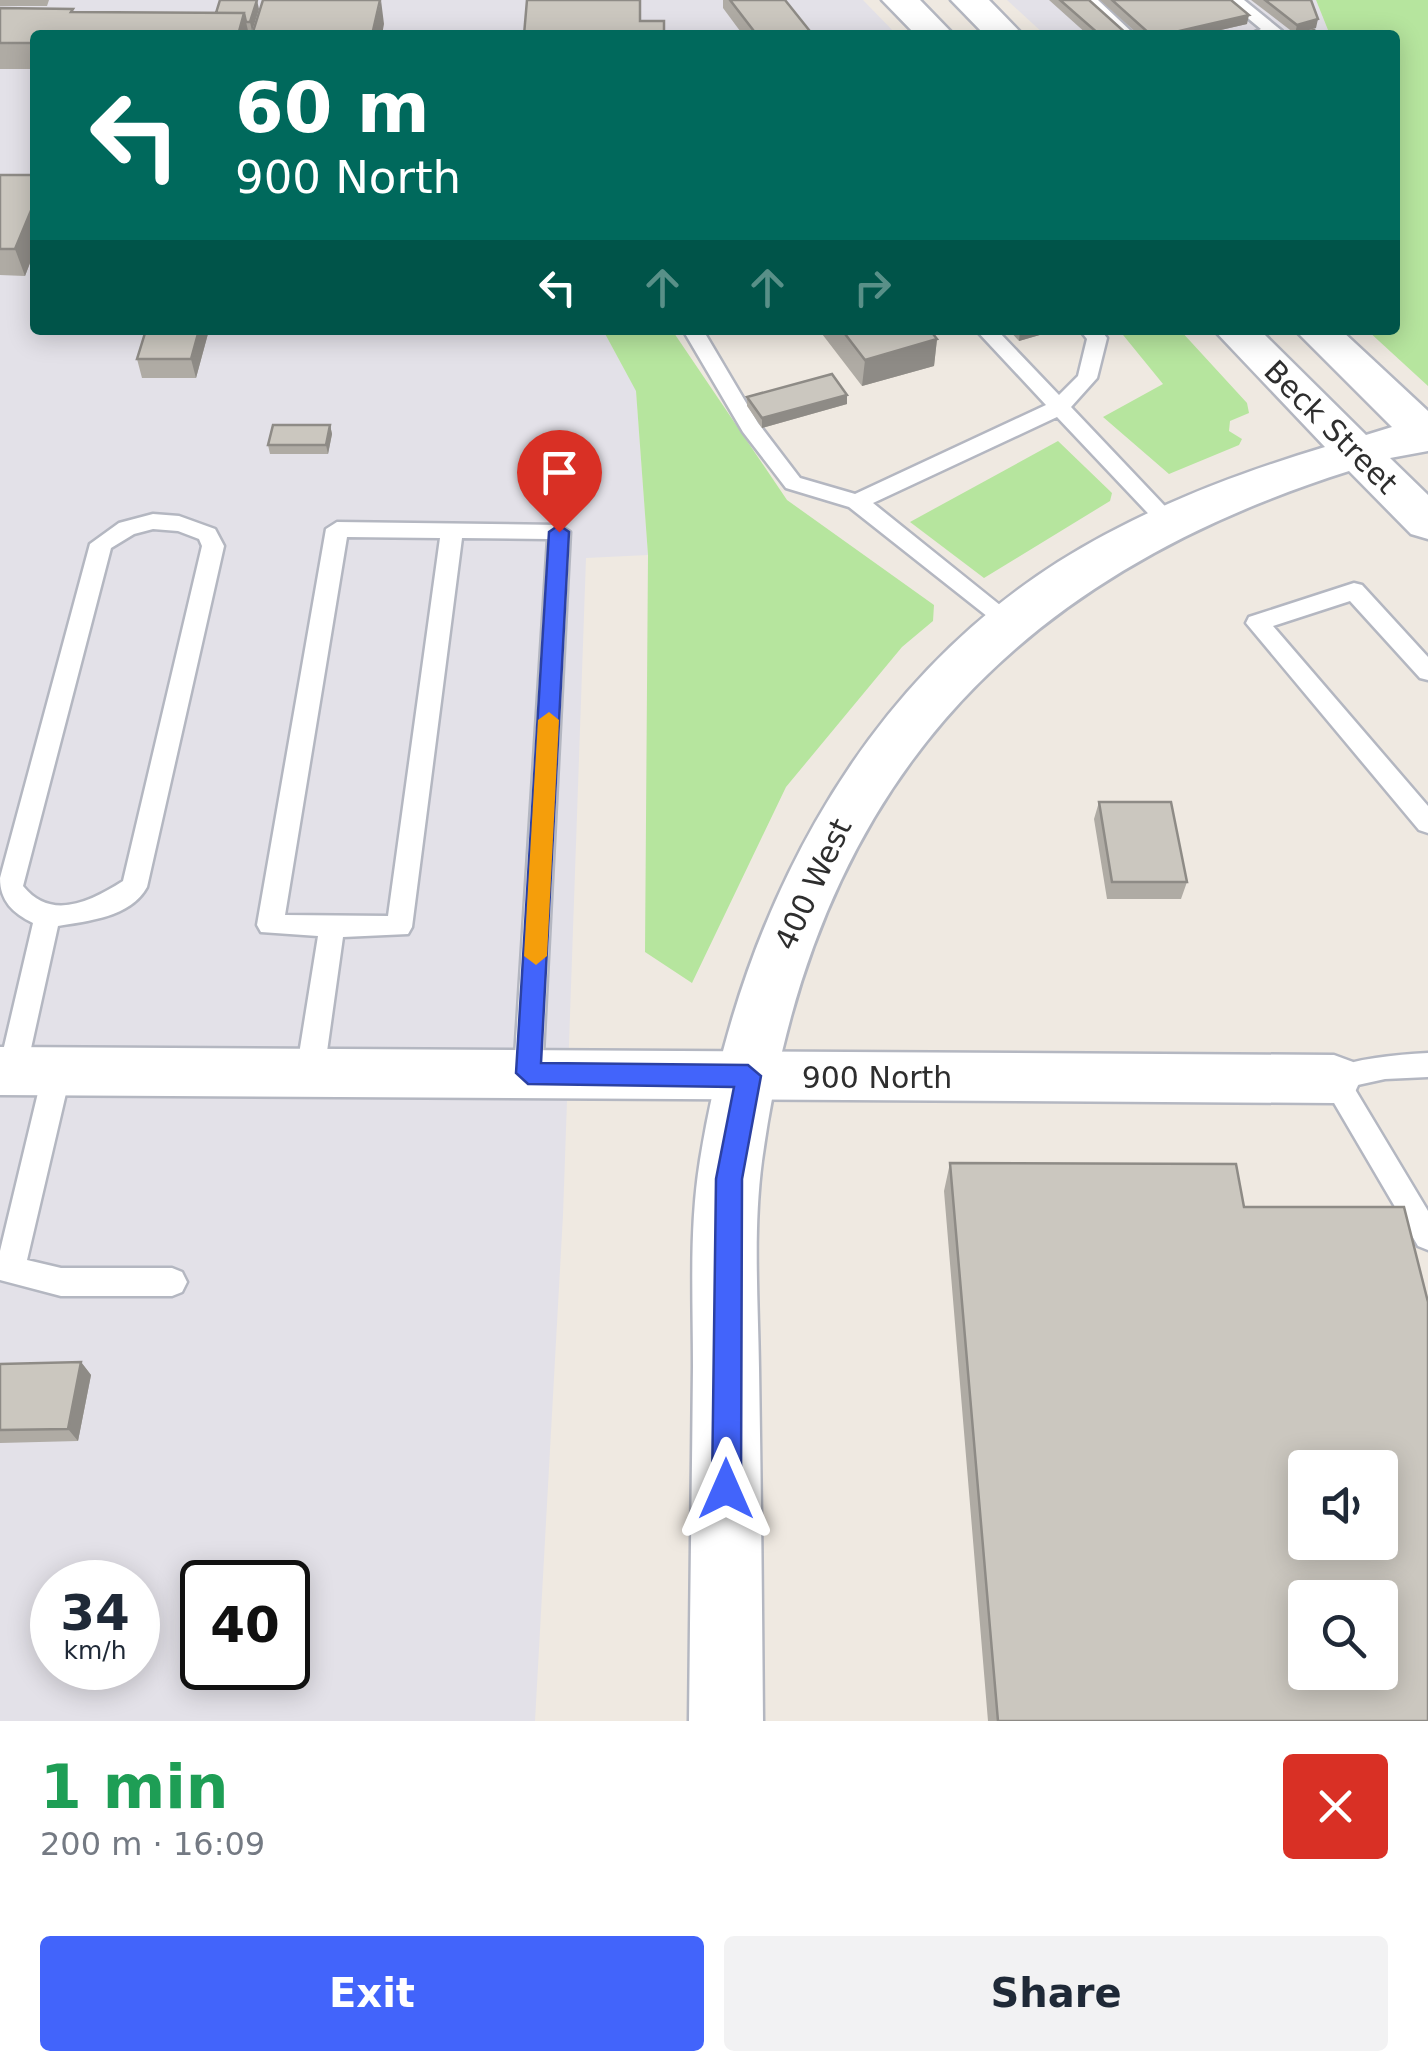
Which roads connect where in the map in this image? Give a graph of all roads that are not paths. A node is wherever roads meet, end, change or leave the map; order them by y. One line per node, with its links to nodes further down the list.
1 (900, 0): 5 (street)
2 (968, 0): 6 (street)
3 (1090, 0): 7 (lane)
4 (1234, 0): 8 (lane)
5 (931, 30)
6 (1000, 30)
7 (1123, 30)
8 (1272, 30)
9 (696, 335): 17 (lane)
10 (991, 335): 14 (lane)
11 (1094, 335): 14 (lane)
12 (1239, 335): 16 (street, Beck Street)
13 (1321, 335): 15 (street, Beck Street)
14 (1058, 408): 17 (lane); 18 (lane)
15 (1426, 434): 16 (street, 400 West)
16 (1357, 454): 18 (street, 400 West); 19 (street, Beck Street)
17 (856, 502): 21 (lane)
18 (1169, 522): 21 (street, 400 West)
19 (1428, 523)
20 (452, 530): 25 (lane); 25 (lane); 29 (lane)
21 (1010, 622): 30 (street, 400 West)
22 (1428, 672): 23 (lane)
23 (1428, 823)
24 (47, 918): 24 (lane); 27 (lane)
25 (332, 926): 28 (lane)
26 (1428, 1065): 31 (lane)
27 (23, 1071): 28 (street, 900 North); 33 (lane)
28 (310, 1073): 29 (street, 900 North)
29 (528, 1073): 30 (street, 900 North)
30 (748, 1076): 31 (street, 900 North); 34 (street, 400 West)
31 (1334, 1080): 32 (lane)
32 (1428, 1236)
33 (172, 1282)
34 (726, 1721)

